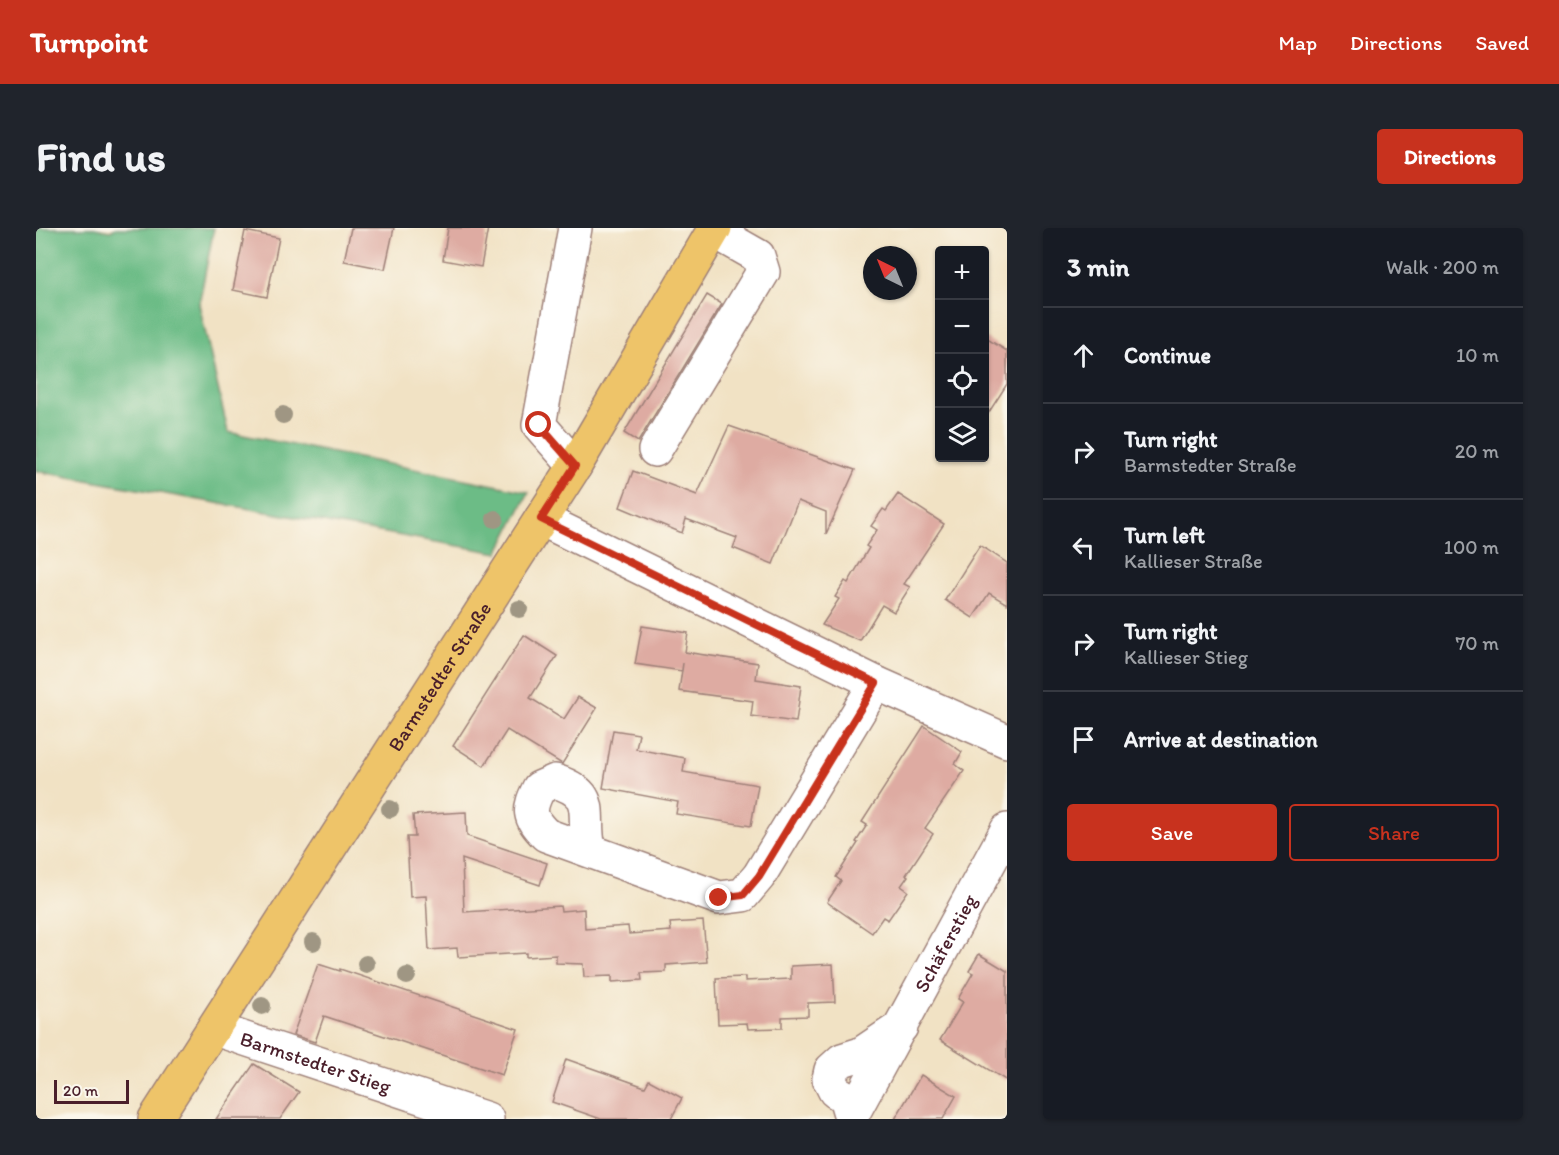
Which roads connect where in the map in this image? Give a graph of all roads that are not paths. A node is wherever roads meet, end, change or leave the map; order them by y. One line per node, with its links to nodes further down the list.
1 (575, 228): 4 (street)
2 (714, 229): 3 (street); 4 (main road, Barmstedter Straße)
3 (655, 450)
4 (575, 466): 5 (main road, Barmstedter Straße)
5 (541, 519): 6 (street); 11 (main road, Barmstedter Straße)
6 (876, 683): 7 (street); 9 (street)
7 (1003, 733)
8 (1007, 830): 10 (street, Schäferstieg)
9 (589, 849)
10 (901, 1027)
11 (215, 1029): 12 (main road, Barmstedter Straße); 13 (street, Barmstedter Stieg)
12 (155, 1119)
13 (487, 1119)

